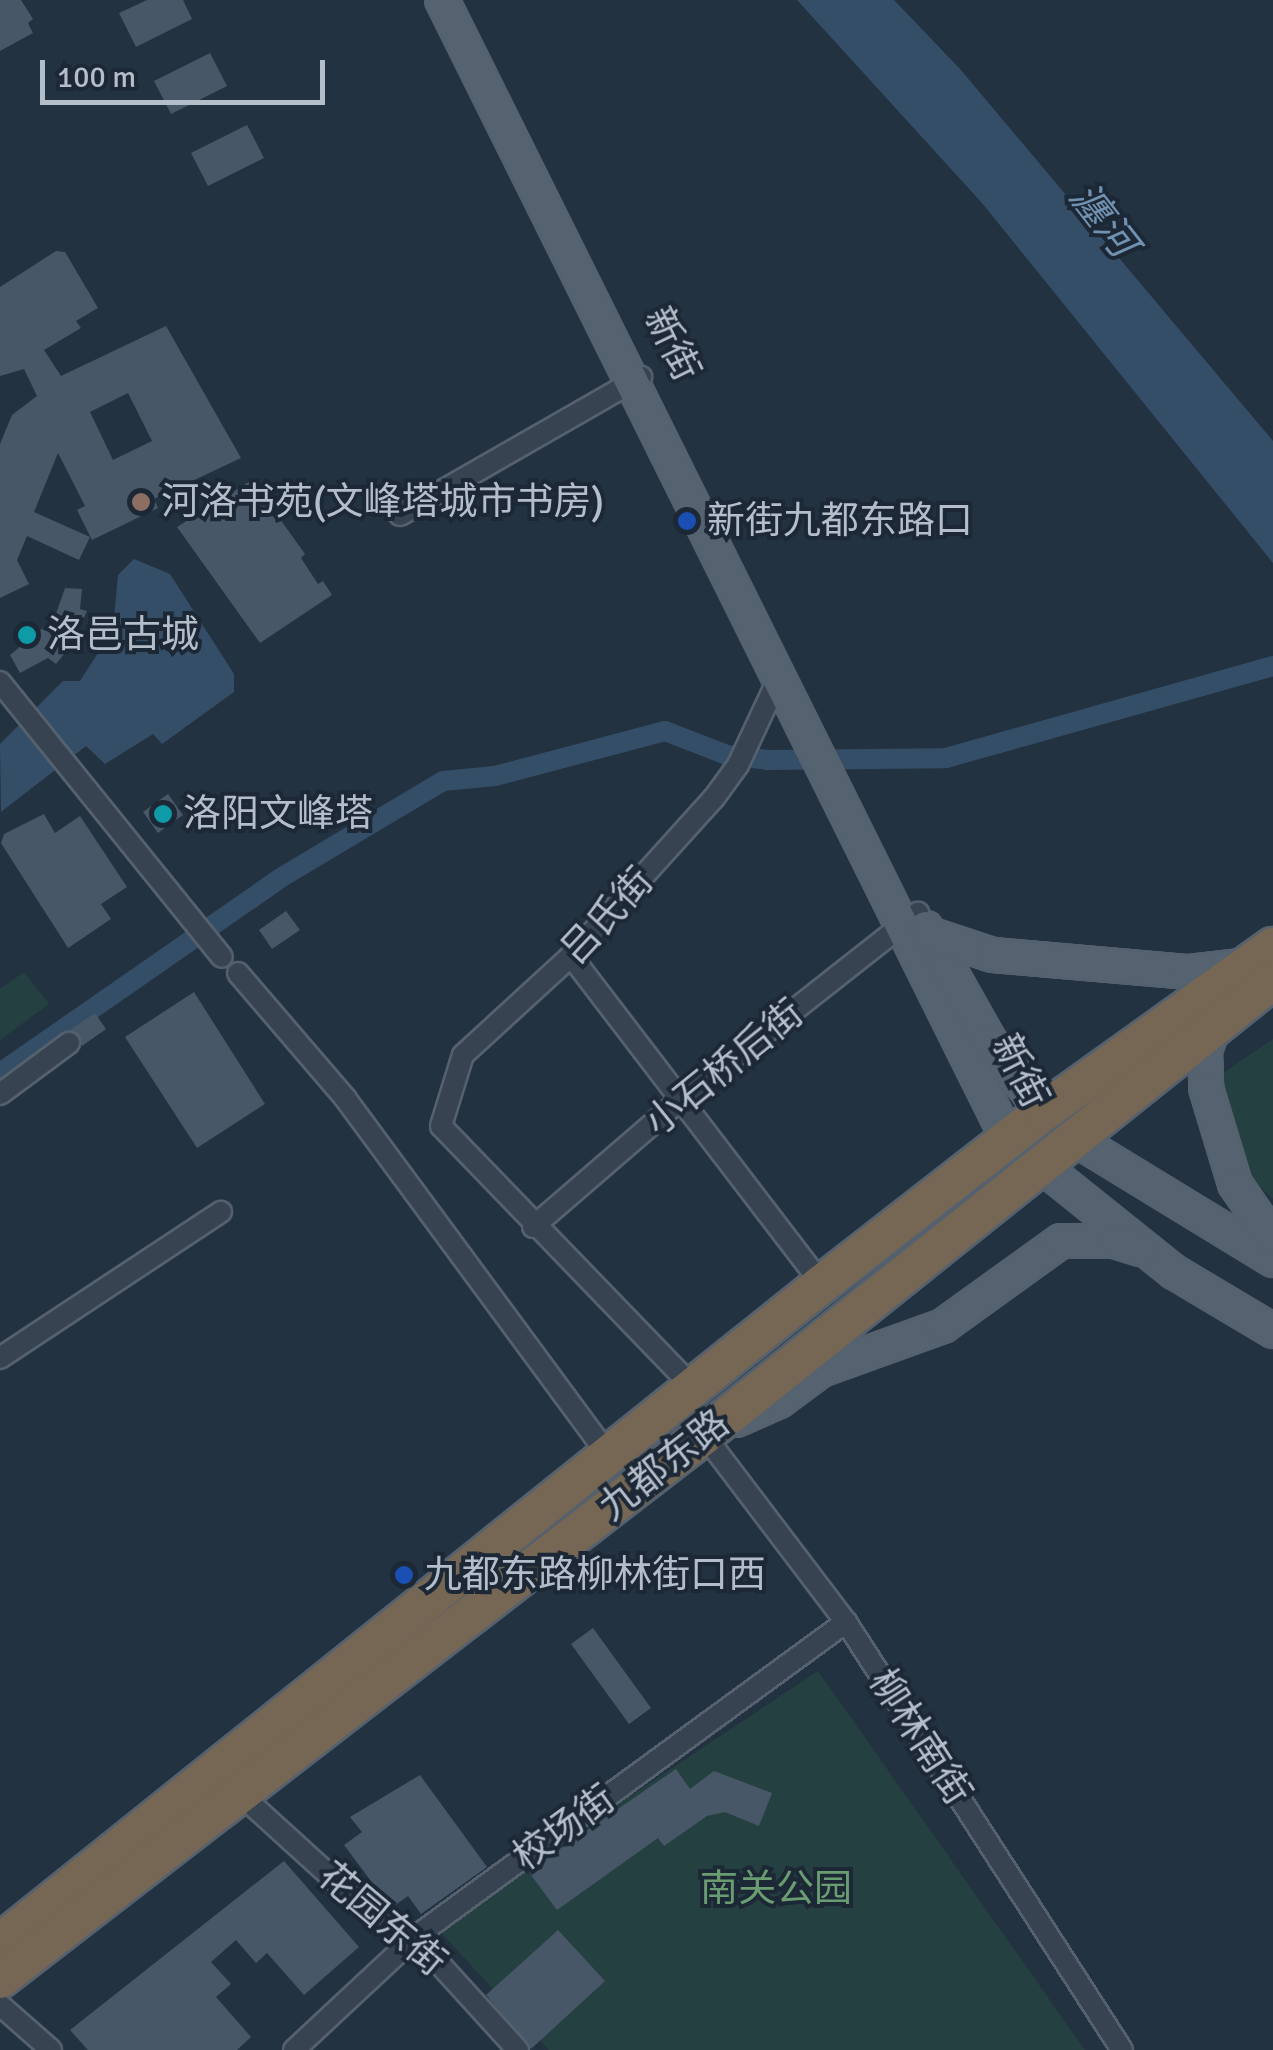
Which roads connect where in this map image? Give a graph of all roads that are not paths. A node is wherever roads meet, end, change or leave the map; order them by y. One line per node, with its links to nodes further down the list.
1 (442, 0): 3 (main road)
2 (459, 0): 3 (main road, 新街)
3 (638, 379): 4 (street); 5 (main road, 新街)
4 (400, 514)
5 (782, 670): 7 (main road, 新街); 9 (street, 吕氏街)
6 (0, 682): 8 (street)
7 (917, 924): 10 (main road); 15 (street, 小石桥后街); 16 (main road, 新街); 17 (main road, 新街)
8 (222, 956)
9 (571, 956): 15 (street); 20 (street, 吕氏街)
10 (1264, 964): 12 (highway, 九都东路); 16 (highway, 九都东路)
11 (238, 973): 29 (street)
12 (1215, 1022): 16 (highway, 九都东路); 21 (main road)
13 (69, 1043): 14 (street)
14 (0, 1094)
15 (680, 1100): 20 (street, 小石桥后街); 24 (street)
16 (1057, 1124): 17 (highway, 九都东路); 18 (highway, 九都东路); 23 (main road, 新街)
17 (1008, 1139): 18 (main road, 新街); 24 (highway, 九都东路)
18 (1040, 1166): 22 (main road, 新街); 28 (highway, 九都东路)
19 (221, 1212): 26 (street)
20 (533, 1227): 27 (street)
21 (1273, 1239)
22 (1147, 1252): 25 (main road, 新街); 28 (main road)
23 (1273, 1260)
24 (822, 1284): 27 (highway, 九都东路)
25 (1273, 1332)
26 (0, 1358)
27 (692, 1386): 29 (highway, 九都东路)
28 (704, 1434): 30 (street, 柳林南街); 31 (highway, 九都东路)
29 (608, 1454): 33 (highway, 九都东路)
30 (846, 1622): 32 (street, 校场街); 39 (street, 柳林南街)
31 (240, 1794): 32 (street, 花园东街); 34 (highway, 九都东路)
32 (416, 1936): 37 (street, 校场街); 38 (street, 花园东街)
33 (0, 1943)
34 (0, 1978)
35 (0, 2005): 36 (street)
36 (51, 2050)
37 (294, 2050)
38 (518, 2050)
39 (1122, 2050)

